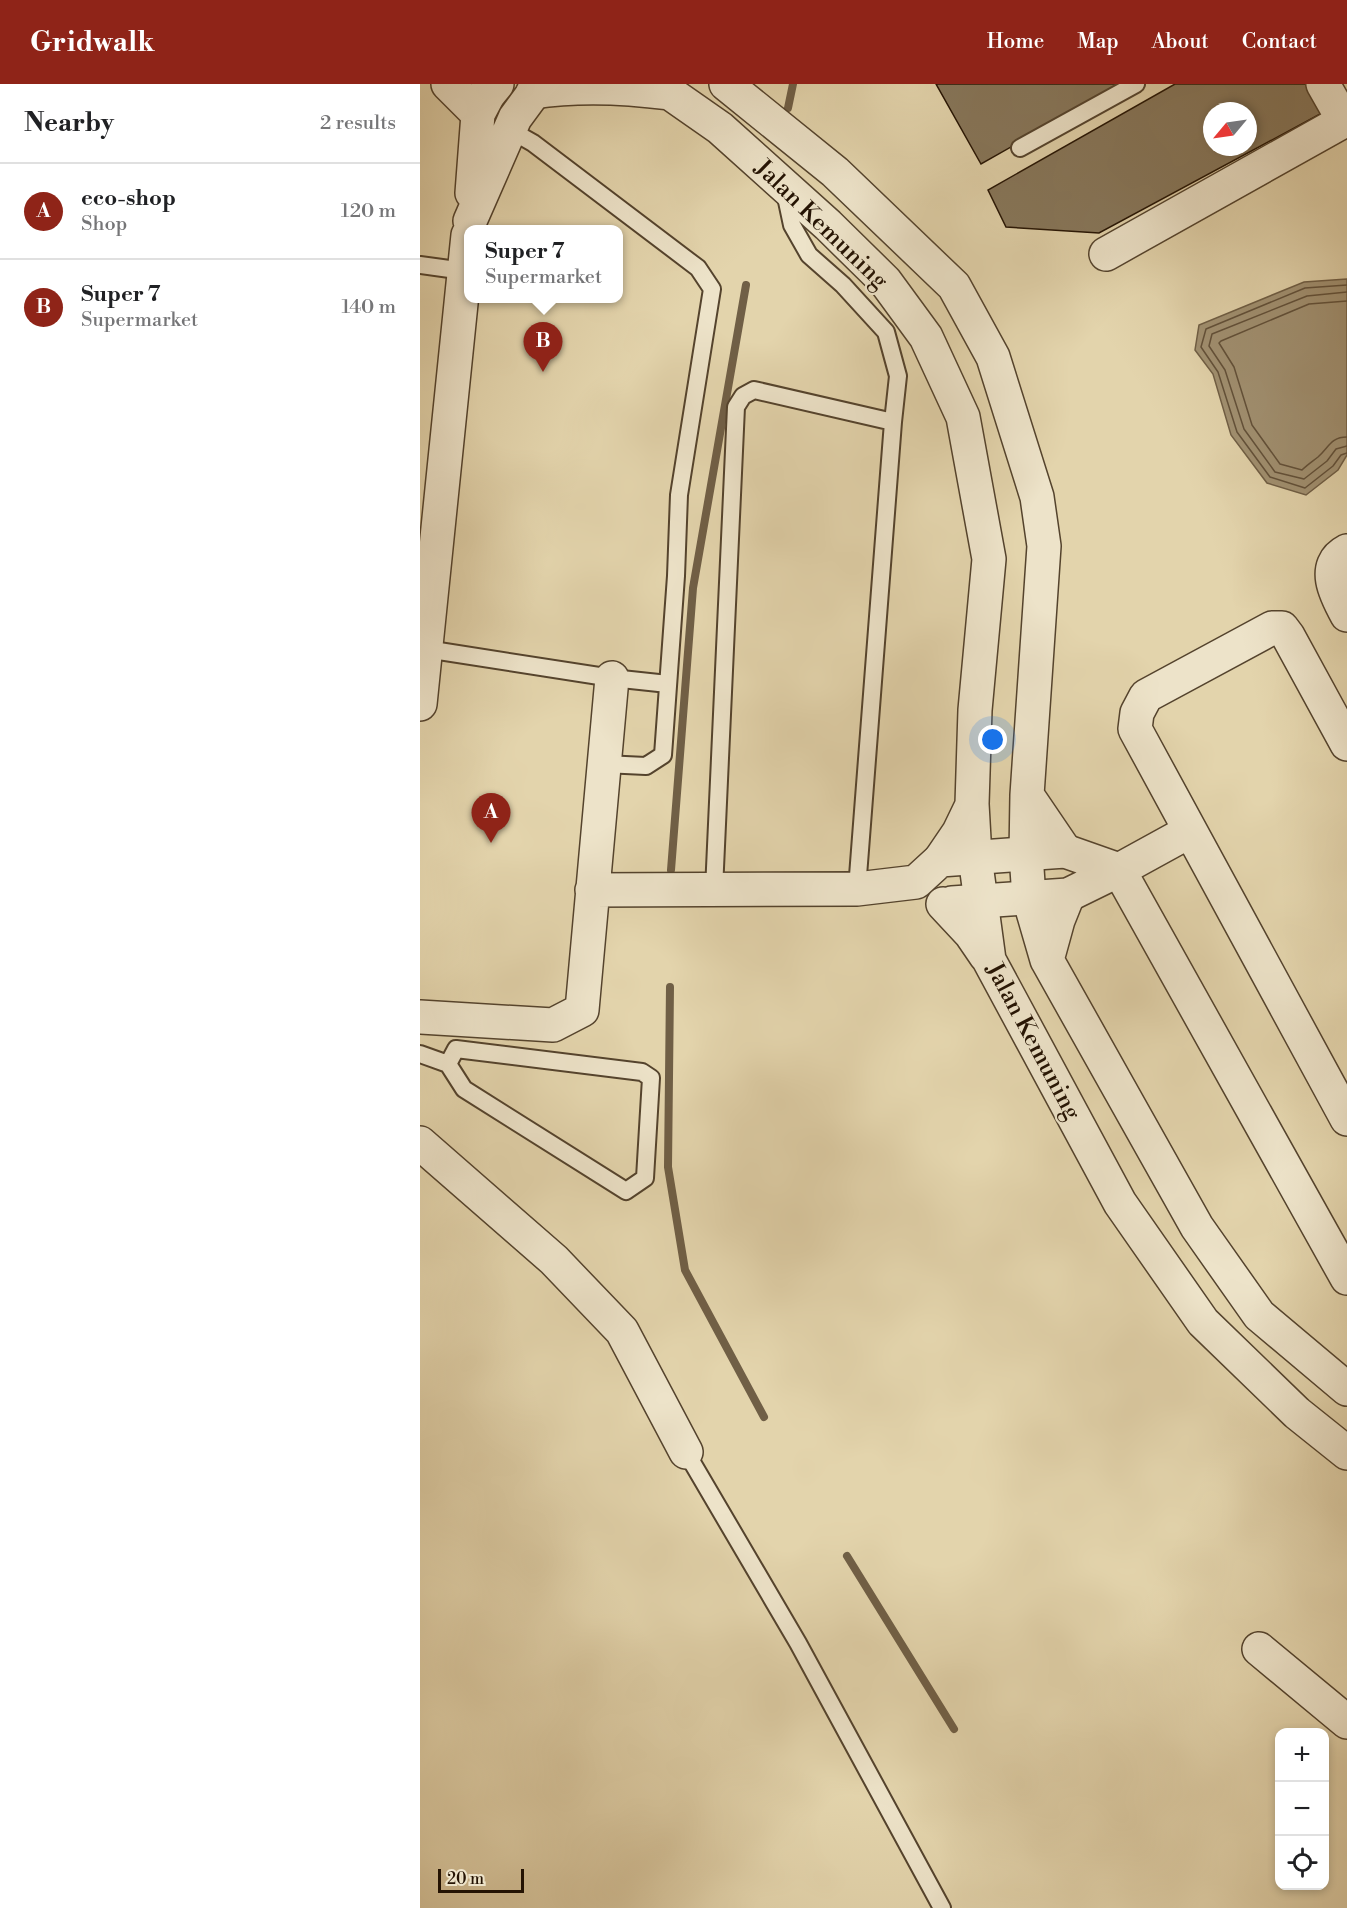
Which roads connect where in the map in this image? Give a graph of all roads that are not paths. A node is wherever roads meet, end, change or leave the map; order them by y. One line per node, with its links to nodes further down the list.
1 (448, 84): 7 (street)
2 (726, 84): 27 (street, Jalan Kemuning)
3 (1136, 84): 10 (lane)
4 (1323, 84): 8 (street)
5 (536, 88): 6 (street); 9 (street)
6 (663, 89): 11 (street, Jalan Kemuning)
7 (488, 94): 12 (street)
8 (1345, 120): 14 (street)
9 (510, 130): 13 (street); 23 (lane)
10 (1020, 148)
11 (783, 185): 17 (lane); 28 (street, Jalan Kemuning)
12 (469, 225)
13 (470, 225)
14 (1106, 254)
15 (420, 265): 16 (lane)
16 (464, 271): 19 (street)
17 (893, 422): 36 (lane); 38 (lane)
18 (1347, 551): 20 (street)
19 (428, 557): 21 (street)
20 (1341, 604)
21 (426, 649): 22 (lane); 24 (street)
22 (612, 678): 23 (lane); 26 (street)
23 (668, 684): 26 (lane)
24 (420, 704)
25 (1347, 744): 29 (street)
26 (604, 764): 37 (street)
27 (1027, 795): 30 (street); 31 (street, Jalan Kemuning)
28 (972, 804): 32 (street, Jalan Kemuning); 33 (street)
29 (1191, 831): 34 (street); 48 (street)
30 (1065, 851): 31 (street); 34 (street)
31 (1026, 854): 32 (street); 40 (street, Jalan Kemuning)
32 (975, 858): 33 (street); 41 (street, Jalan Kemuning)
33 (940, 860): 35 (street)
34 (1119, 870): 39 (street); 50 (street)
35 (916, 882): 36 (street); 42 (street)
36 (857, 889): 38 (street)
37 (592, 890): 38 (street); 45 (street)
38 (714, 890)
39 (1068, 895): 40 (street); 44 (street)
40 (1029, 898): 41 (street); 44 (street, Jalan Kemuning)
41 (980, 901): 42 (street); 43 (street, Jalan Kemuning)
42 (943, 904): 43 (street)
43 (989, 960): 53 (street, Jalan Kemuning)
44 (1047, 960): 51 (street, Jalan Kemuning)
45 (420, 1017)
46 (420, 1054): 47 (lane)
47 (448, 1064): 47 (lane)
48 (1347, 1118)
49 (420, 1143): 52 (street)
50 (1347, 1278)
51 (1347, 1389)
52 (686, 1452): 56 (lane)
53 (1347, 1453)
54 (1259, 1649): 55 (street)
55 (1347, 1722)
56 (942, 1908)

